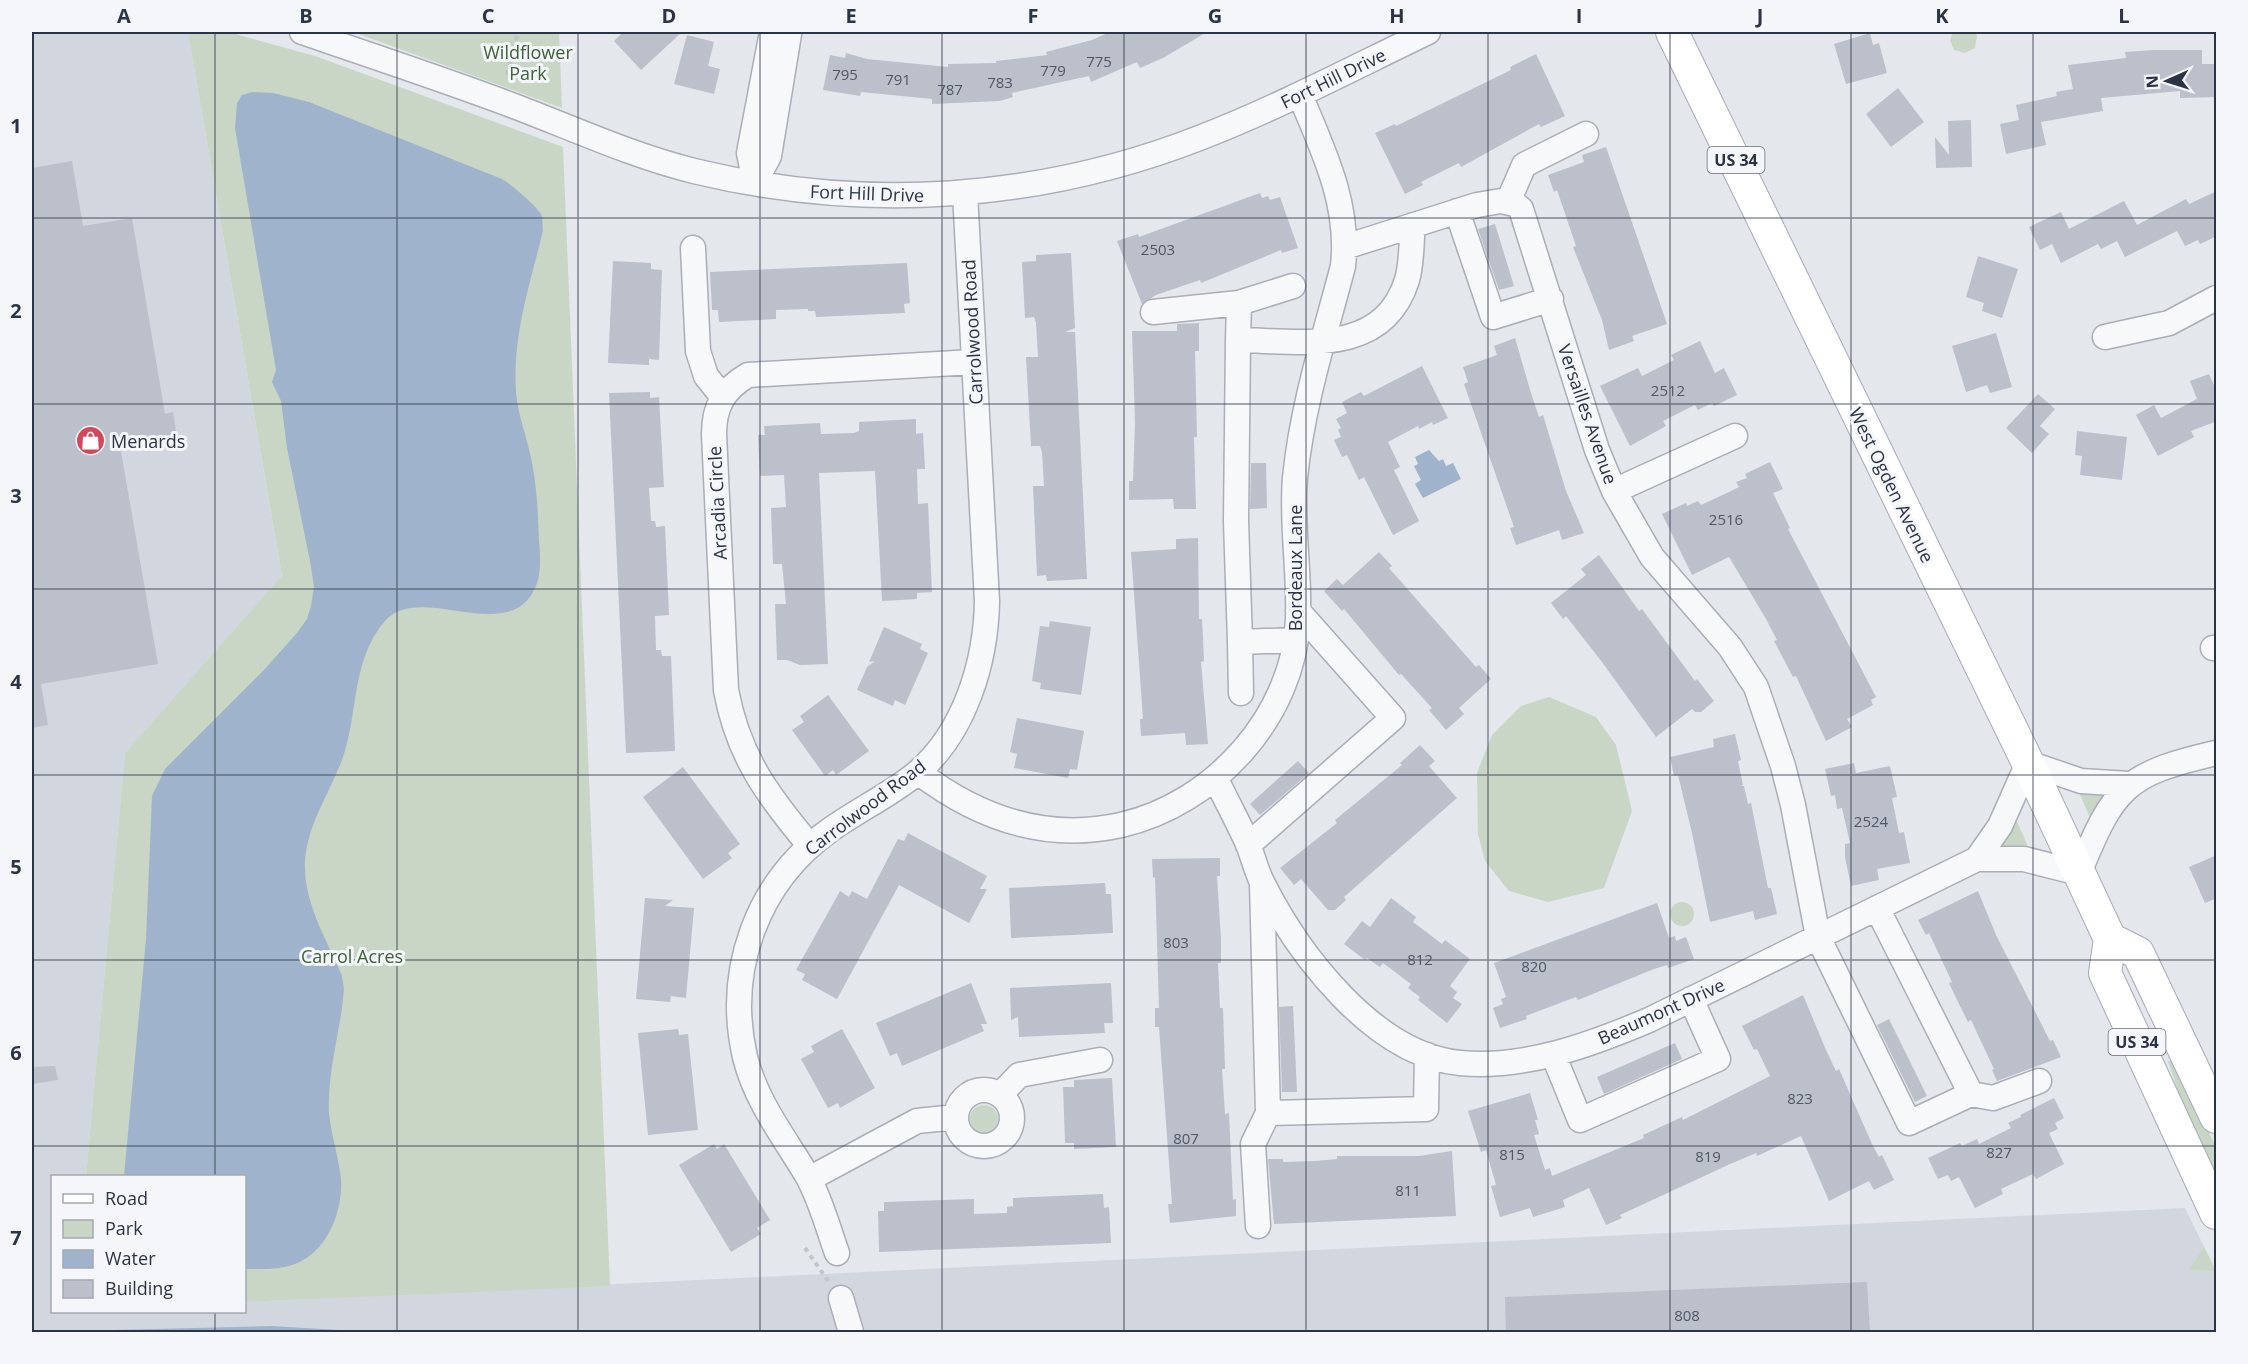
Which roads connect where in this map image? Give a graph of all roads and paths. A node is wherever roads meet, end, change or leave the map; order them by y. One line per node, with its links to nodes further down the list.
1 (302, 32): 10 (street, Fort Hill Drive)
2 (518, 32): 7 (path)
3 (772, 32): 10 (street)
4 (786, 32): 10 (street)
5 (1428, 32): 8 (street, Fort Hill Drive)
6 (1672, 32): 34 (main road, West Ogden Avenue / US 34)
7 (507, 75)
8 (1300, 95): 11 (street, Fort Hill Drive); 15 (street, Bordeaux Lane)
9 (1586, 134): 12 (street)
10 (755, 182): 11 (street, Fort Hill Drive)
11 (965, 193): 25 (street, Carrolwood Road)
12 (1508, 202): 13 (street); 18 (street, Versailles Avenue)
13 (1457, 211): 14 (street); 18 (street)
14 (1413, 225): 15 (street); 24 (street)
15 (1345, 247): 24 (street, Bordeaux Lane)
16 (693, 248): 26 (street)
17 (1293, 286): 20 (street)
18 (1551, 298): 28 (street, Versailles Avenue)
19 (2217, 298): 22 (street)
20 (1239, 303): 21 (street); 23 (street)
21 (1153, 312)
22 (2105, 337)
23 (1238, 340): 24 (street); 31 (street)
24 (1324, 342): 29 (street, Bordeaux Lane)
25 (973, 362): 26 (street); 35 (street, Carrolwood Road)
26 (722, 396): 39 (street, Arcadia Circle)
27 (1735, 436): 28 (street)
28 (1614, 491): 44 (street, Versailles Avenue)
29 (1298, 611): 30 (street, Bordeaux Lane); 38 (street)
30 (1295, 640): 31 (street); 36 (street, Bordeaux Lane)
31 (1240, 642): 32 (street)
32 (1241, 693)
33 (2217, 753): 37 (street)
34 (2028, 764): 37 (street); 40 (street, Beaumont Drive); 41 (main road, West Ogden Avenue / US 34)
35 (918, 772): 36 (street, Bordeaux Lane); 39 (street, Carrolwood Road)
36 (1216, 779): 38 (street, Beaumont Drive)
37 (2129, 784): 41 (street)
38 (1248, 845): 42 (street, Beaumont Drive)
39 (810, 846): 56 (street, Carrolwood Road)
40 (1977, 859): 41 (street, Beaumont Drive); 43 (street, Beaumont Drive)
41 (2079, 873): 45 (main road, West Ogden Avenue / US 34)
42 (1262, 882): 48 (street, Beaumont Drive); 53 (street)
43 (1877, 908): 44 (street, Beaumont Drive); 51 (street)
44 (1818, 937): 46 (street, Beaumont Drive); 51 (street, Versailles Avenue)
45 (2110, 939): 54 (main road, US 34); 57 (main road, US 34)
46 (1691, 999): 47 (street, Beaumont Drive); 47 (street)
47 (1553, 1054): 48 (street, Beaumont Drive)
48 (1427, 1055): 53 (street)
49 (1100, 1060): 52 (street)
50 (2040, 1081): 51 (street)
51 (1971, 1094)
52 (1000, 1095): 55 (street); 55 (street)
53 (1268, 1113): 58 (street)
54 (2217, 1117)
55 (956, 1118): 56 (street)
56 (809, 1179): 60 (street, Carrolwood Road)
57 (2217, 1213)
58 (1258, 1226)
59 (805, 1248): 61 (path)
60 (837, 1253)
61 (831, 1284)
62 (833, 1332): 63 (street)
63 (851, 1332)

